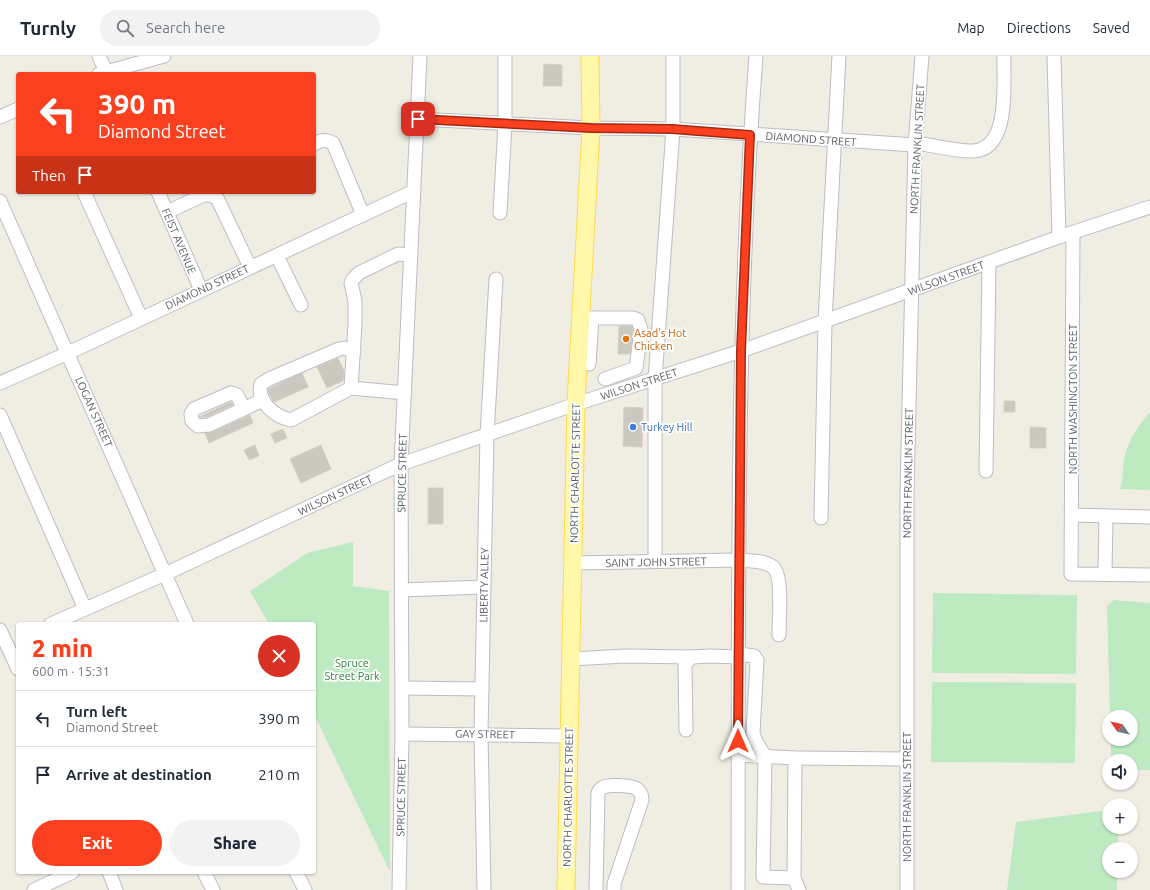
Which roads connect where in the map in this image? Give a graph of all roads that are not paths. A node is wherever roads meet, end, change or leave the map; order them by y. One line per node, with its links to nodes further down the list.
1 (99, 56): 12 (street)
2 (164, 56): 13 (street)
3 (420, 56): 16 (street, SPRUCE STREET)
4 (506, 56): 17 (street)
5 (590, 56): 18 (main road, NORTH CHARLOTTE STREET)
6 (673, 56): 19 (street)
7 (756, 56): 20 (street)
8 (839, 56): 21 (street)
9 (922, 56): 23 (street, NORTH FRANKLIN STREET)
10 (1004, 56): 23 (street, DIAMOND STREET)
11 (1054, 56): 33 (street)
12 (104, 72)
13 (108, 72)
14 (16, 110): 15 (street)
15 (0, 117)
16 (418, 119): 17 (street, DIAMOND STREET); 24 (street, SPRUCE STREET)
17 (505, 124): 18 (street, DIAMOND STREET); 30 (street)
18 (591, 128): 19 (street, DIAMOND STREET); 43 (main road, NORTH CHARLOTTE STREET)
19 (672, 129): 20 (street, DIAMOND STREET); 51 (street)
20 (750, 135): 21 (street, DIAMOND STREET); 46 (street)
21 (836, 140): 23 (street, DIAMOND STREET); 44 (street)
22 (316, 143): 31 (street)
23 (916, 144): 40 (street, NORTH FRANKLIN STREET)
24 (414, 191): 31 (street, DIAMOND STREET); 34 (street, SPRUCE STREET)
25 (85, 194): 42 (street)
26 (159, 194): 29 (street, FEIST AVENUE)
27 (0, 201): 47 (street, LOGAN STREET)
28 (1150, 207): 32 (street, WILSON STREET)
29 (167, 212): 37 (street); 39 (street, FEIST AVENUE)
30 (500, 213)
31 (363, 215): 35 (street, DIAMOND STREET)
32 (1073, 233): 33 (street, WILSON STREET); 64 (street, NORTH WASHINGTON STREET)
33 (1059, 238): 36 (street, WILSON STREET)
34 (411, 255): 45 (street); 55 (street, SPRUCE STREET)
35 (277, 256): 37 (street, DIAMOND STREET); 41 (street)
36 (989, 263): 40 (street, WILSON STREET); 63 (street)
37 (250, 268): 39 (street, DIAMOND STREET)
38 (496, 279): 61 (street, LIBERTY ALLEY)
39 (201, 290): 42 (street, DIAMOND STREET)
40 (912, 291): 44 (street, WILSON STREET); 95 (street, NORTH FRANKLIN STREET)
41 (300, 305)
42 (141, 318): 47 (street, DIAMOND STREET)
43 (586, 318): 48 (main road, NORTH CHARLOTTE STREET); 49 (street)
44 (825, 322): 46 (street, WILSON STREET); 67 (street)
45 (354, 351): 54 (street); 57 (street)
46 (741, 351): 51 (street, WILSON STREET); 68 (street)
47 (68, 353): 52 (street, DIAMOND STREET); 71 (street, LOGAN STREET)
48 (584, 364): 50 (street); 58 (main road, NORTH CHARLOTTE STREET)
49 (636, 368): 50 (street); 53 (street)
50 (605, 378): 56 (street)
51 (655, 380): 53 (street, WILSON STREET); 69 (street)
52 (0, 383)
53 (642, 384): 56 (street, WILSON STREET)
54 (352, 388): 55 (street); 57 (street)
55 (405, 392): 62 (street, SPRUCE STREET)
56 (611, 394): 58 (street, WILSON STREET)
57 (263, 400): 59 (street)
58 (576, 404): 61 (street, WILSON STREET); 70 (main road, NORTH CHARLOTTE STREET)
59 (244, 409)
60 (0, 415): 76 (street)
61 (487, 435): 62 (street, WILSON STREET); 74 (street, LIBERTY ALLEY)
62 (401, 464): 71 (street, WILSON STREET); 75 (street, SPRUCE STREET)
63 (986, 471)
64 (1072, 515): 65 (street); 72 (street, NORTH WASHINGTON STREET)
65 (1106, 516): 66 (street); 72 (street)
66 (1150, 516)
67 (822, 518)
68 (739, 560): 69 (street, SAINT JOHN STREET); 80 (street, SAINT JOHN STREET); 82 (street)
69 (655, 561): 70 (street, SAINT JOHN STREET)
70 (573, 563): 84 (main road, NORTH CHARLOTTE STREET)
71 (165, 574): 76 (street, WILSON STREET); 78 (street, LOGAN STREET)
72 (1105, 574): 73 (street)
73 (1150, 575)
74 (484, 587): 75 (street); 87 (street, LIBERTY ALLEY)
75 (402, 590): 86 (street, SPRUCE STREET)
76 (85, 609): 77 (street, WILSON STREET)
77 (56, 622)
78 (186, 622)
79 (0, 630): 81 (street)
80 (779, 635)
81 (8, 643): 85 (street)
82 (739, 656): 83 (street); 92 (street); 93 (street)
83 (692, 657): 84 (street); 88 (street)
84 (570, 659): 91 (main road, NORTH CHARLOTTE STREET)
85 (16, 664)
86 (402, 688): 87 (street); 89 (street, SPRUCE STREET)
87 (482, 689): 90 (street, LIBERTY ALLEY)
88 (686, 730)
89 (402, 734): 90 (street, GAY STREET); 105 (street, SPRUCE STREET)
90 (481, 734): 91 (street, GAY STREET); 106 (street, LIBERTY ALLEY)
91 (568, 736): 107 (main road, NORTH CHARLOTTE STREET)
92 (738, 755): 93 (street); 110 (street)
93 (765, 756): 94 (street); 100 (street)
94 (795, 758): 95 (street); 100 (street)
95 (907, 759): 111 (street, NORTH FRANKLIN STREET)
96 (69, 874): 101 (street)
97 (110, 874): 102 (street)
98 (205, 874): 103 (street)
99 (297, 874): 104 (street)
100 (796, 884)
101 (34, 890)
102 (116, 890)
103 (213, 890)
104 (305, 890)
105 (399, 890)
106 (484, 890)
107 (566, 890)
108 (596, 890): 109 (street)
109 (614, 890)
110 (738, 890)
111 (907, 890)

